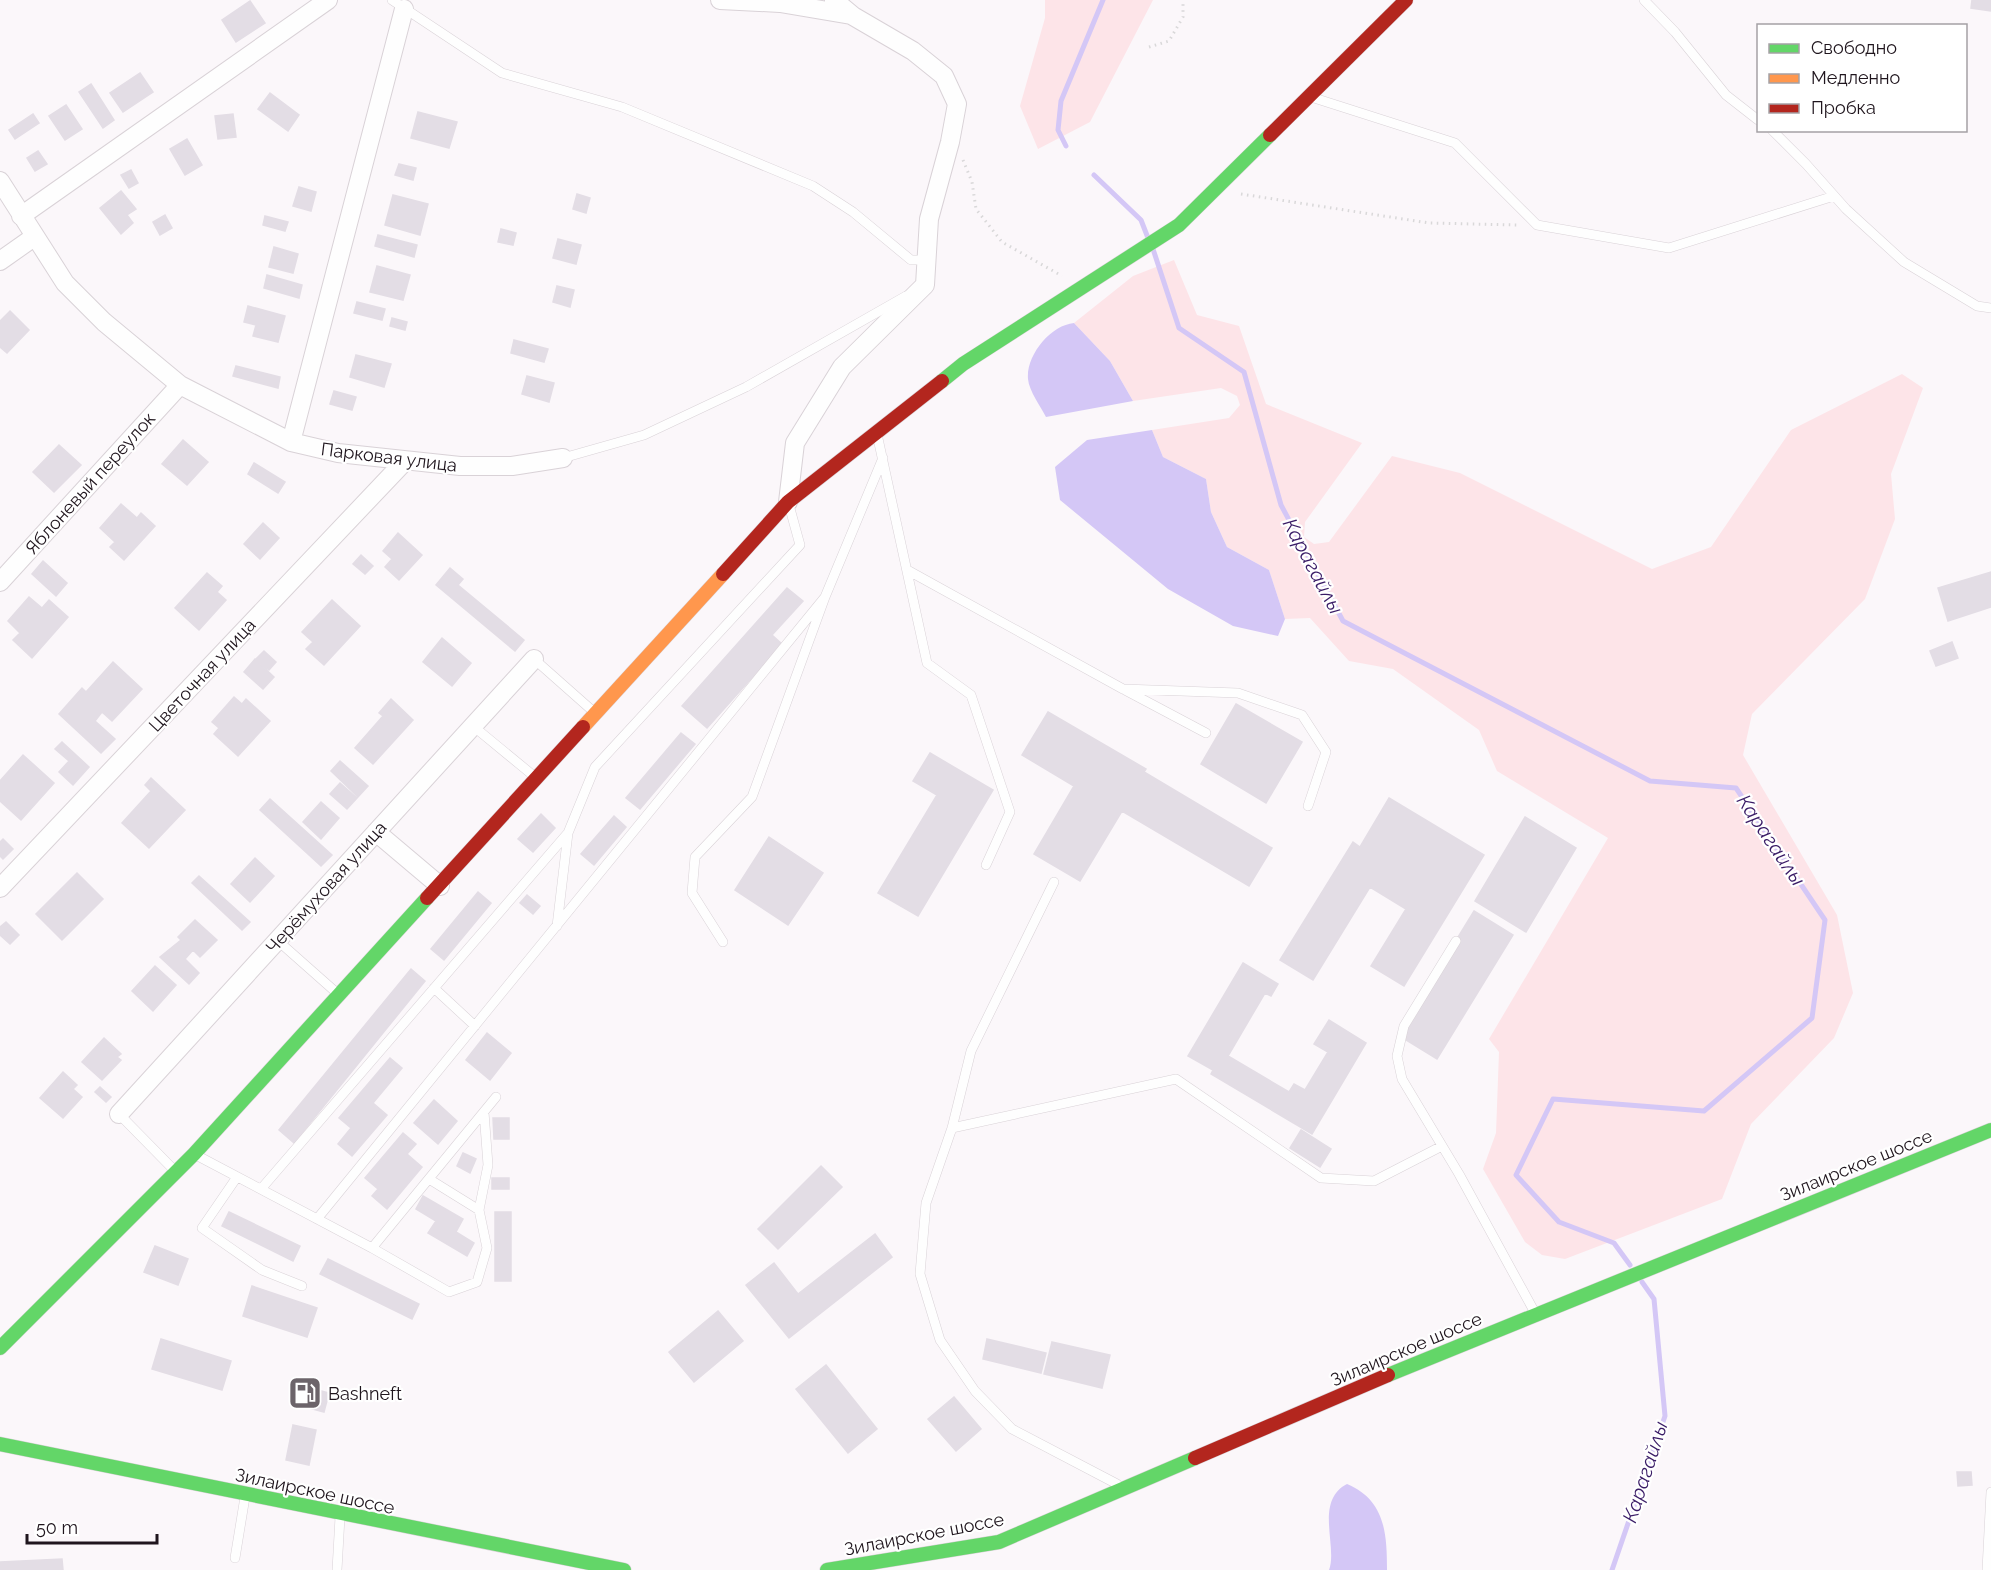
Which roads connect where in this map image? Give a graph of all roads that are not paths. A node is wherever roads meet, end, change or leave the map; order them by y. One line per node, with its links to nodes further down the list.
1 (328, 0): 13 (street)
2 (720, 0): 7 (street)
3 (834, 0): 7 (street)
4 (1406, 0): 8 (street)
5 (1644, 0): 9 (lane)
6 (398, 4): 15 (lane); 21 (street)
7 (853, 16): 15 (street)
8 (1308, 97): 12 (lane); 20 (street)
9 (1757, 119)
10 (1774, 132): 12 (lane)
11 (0, 181): 13 (street, Парковая улица)
12 (1834, 196): 18 (lane)
13 (21, 216): 14 (street, Парковая улица)
14 (34, 237): 16 (street); 19 (street, Парковая улица)
15 (929, 260): 17 (street)
16 (0, 261)
17 (925, 285): 22 (lane); 25 (street)
18 (1991, 308)
19 (180, 385): 21 (street, Парковая улица); 27 (street, Яблоневый переулок)
20 (877, 432): 23 (lane); 25 (street)
21 (291, 442): 24 (street, Парковая улица)
22 (562, 458): 24 (street, Парковая улица)
23 (883, 458): 26 (lane); 28 (lane)
24 (404, 462): 41 (street, Цветочная улица)
25 (788, 502): 31 (street); 37 (lane)
26 (909, 571): 30 (lane); 38 (lane)
27 (0, 582)
28 (825, 597): 42 (lane); 45 (lane)
29 (534, 659): 31 (lane); 32 (street, Черёмуховая улица)
30 (1123, 689): 33 (lane); 35 (lane)
31 (596, 714): 34 (street)
32 (473, 726): 34 (lane); 36 (street, Черёмуховая улица)
33 (1206, 733)
34 (537, 778): 40 (street)
35 (1308, 806)
36 (376, 832): 40 (street); 43 (street, Черёмуховая улица)
37 (568, 833): 42 (lane); 46 (lane)
38 (986, 865)
39 (1054, 882): 52 (lane)
40 (440, 886): 47 (street)
41 (0, 888)
42 (557, 926): 48 (lane)
43 (277, 940): 47 (lane); 51 (street, Черёмуховая улица)
44 (1456, 941): 54 (lane)
45 (723, 942)
46 (435, 988): 48 (lane); 59 (lane)
47 (340, 995): 55 (street)
48 (475, 1026): 61 (lane)
49 (496, 1097): 50 (lane)
50 (484, 1112): 58 (lane); 60 (lane)
51 (118, 1114): 56 (lane)
52 (952, 1128): 54 (lane); 67 (lane)
53 (1991, 1130): 64 (street, Зилаирское шоссе)
54 (1442, 1146): 64 (lane)
55 (194, 1154): 56 (street); 57 (lane)
56 (177, 1172): 65 (street)
57 (237, 1177): 59 (lane); 63 (lane)
58 (429, 1179): 60 (lane); 62 (lane)
59 (261, 1189): 61 (lane)
60 (479, 1210): 62 (lane)
61 (317, 1219): 62 (lane)
62 (372, 1248)
63 (302, 1286)
64 (1536, 1314): 67 (street, Зилаирское шоссе)
65 (0, 1348)
66 (0, 1444): 69 (street, Зилаирское шоссе)
67 (1124, 1488): 74 (street, Зилаирское шоссе)
68 (1991, 1492): 75 (lane)
69 (246, 1495): 70 (street, Зилаирское шоссе); 71 (lane)
70 (340, 1514): 72 (lane); 73 (street, Зилаирское шоссе)
71 (236, 1558)
72 (337, 1570)
73 (624, 1570)
74 (827, 1570)
75 (1987, 1570)

